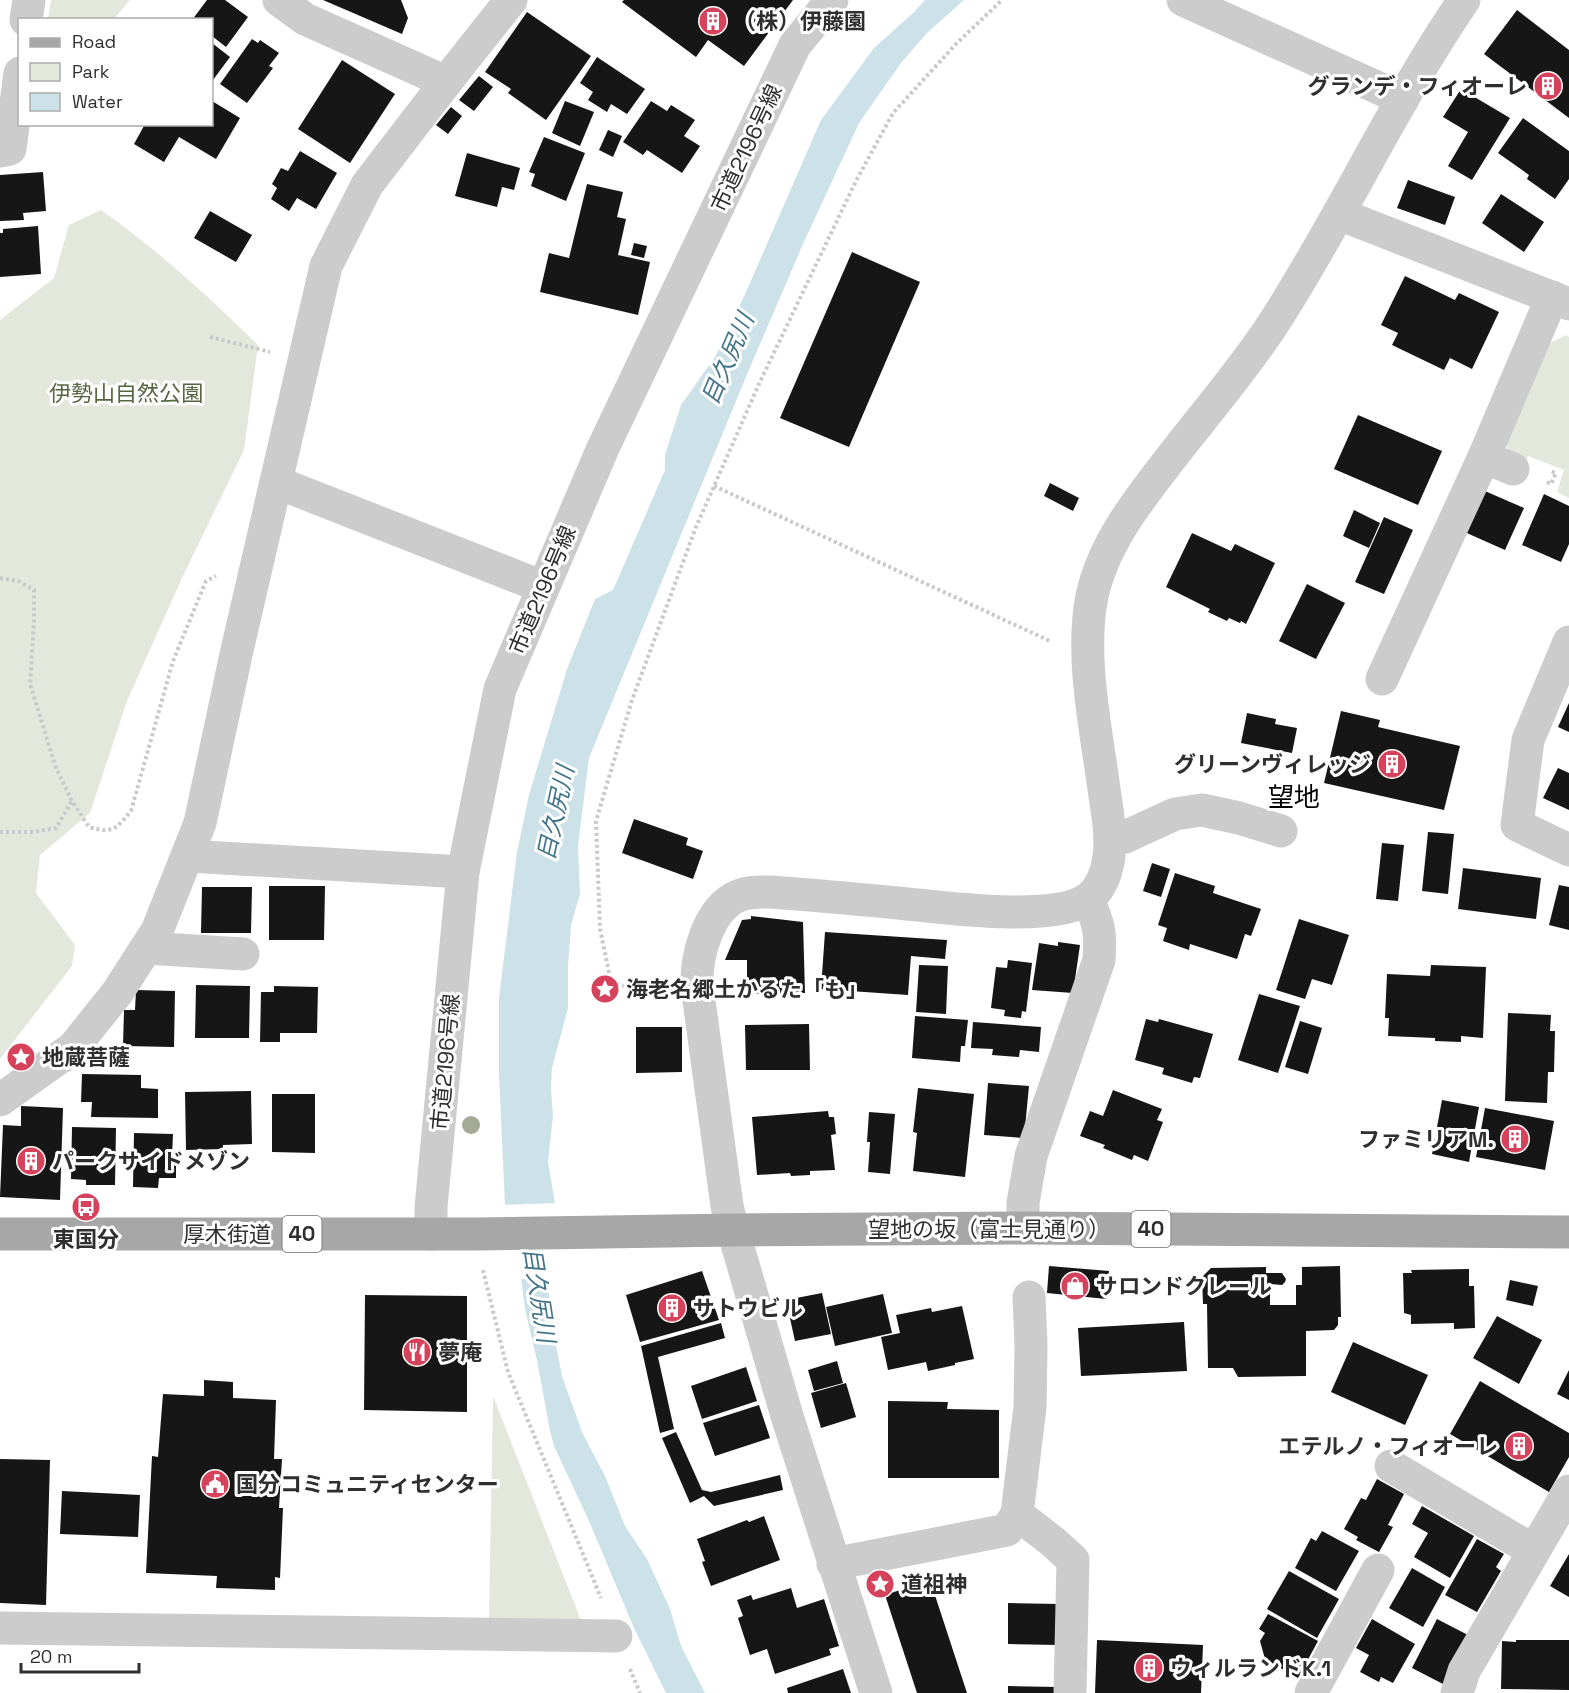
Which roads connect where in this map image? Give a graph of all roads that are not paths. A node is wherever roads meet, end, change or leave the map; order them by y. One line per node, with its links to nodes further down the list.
1 (29, 0): 7 (street)
2 (279, 0): 8 (street)
3 (511, 0): 8 (street)
4 (832, 0): 15 (street, 市道2196号線)
5 (1183, 0): 10 (street)
6 (1464, 0): 10 (street)
7 (26, 18)
8 (446, 82): 14 (street)
9 (18, 88): 11 (street)
10 (1403, 99): 12 (street)
11 (0, 151)
12 (1339, 214): 13 (street); 19 (street)
13 (1561, 300): 17 (street)
14 (276, 482): 15 (street); 21 (street)
15 (543, 587): 22 (street, 市道2196号線)
16 (1569, 642): 20 (street)
17 (1382, 679)
18 (1281, 831): 19 (street)
19 (1110, 836): 23 (street)
20 (1569, 850)
21 (188, 856): 22 (street); 24 (street)
22 (463, 872): 31 (street, 市道2196号線)
23 (1088, 900): 27 (street); 28 (street)
24 (146, 948): 25 (street); 26 (street)
25 (243, 954)
26 (0, 1100)
27 (1023, 1228): 28 (main road, 望地の坂（富士見通り） / 40); 29 (main road, 望地の坂（富士見通り） / 40)
28 (733, 1230): 31 (main road, 厚木街道 / 40); 37 (street)
29 (1569, 1232)
30 (0, 1234): 31 (main road, 厚木街道 / 40)
31 (431, 1234)
32 (1029, 1297): 35 (street)
33 (1391, 1466): 36 (street)
34 (1569, 1491): 36 (street)
35 (1017, 1514): 37 (street); 42 (street)
36 (1534, 1551): 44 (street)
37 (833, 1564): 41 (street)
38 (1378, 1570): 43 (street)
39 (0, 1628): 40 (street)
40 (616, 1636)
41 (876, 1693)
42 (1070, 1693)
43 (1311, 1693)
44 (1458, 1693)

